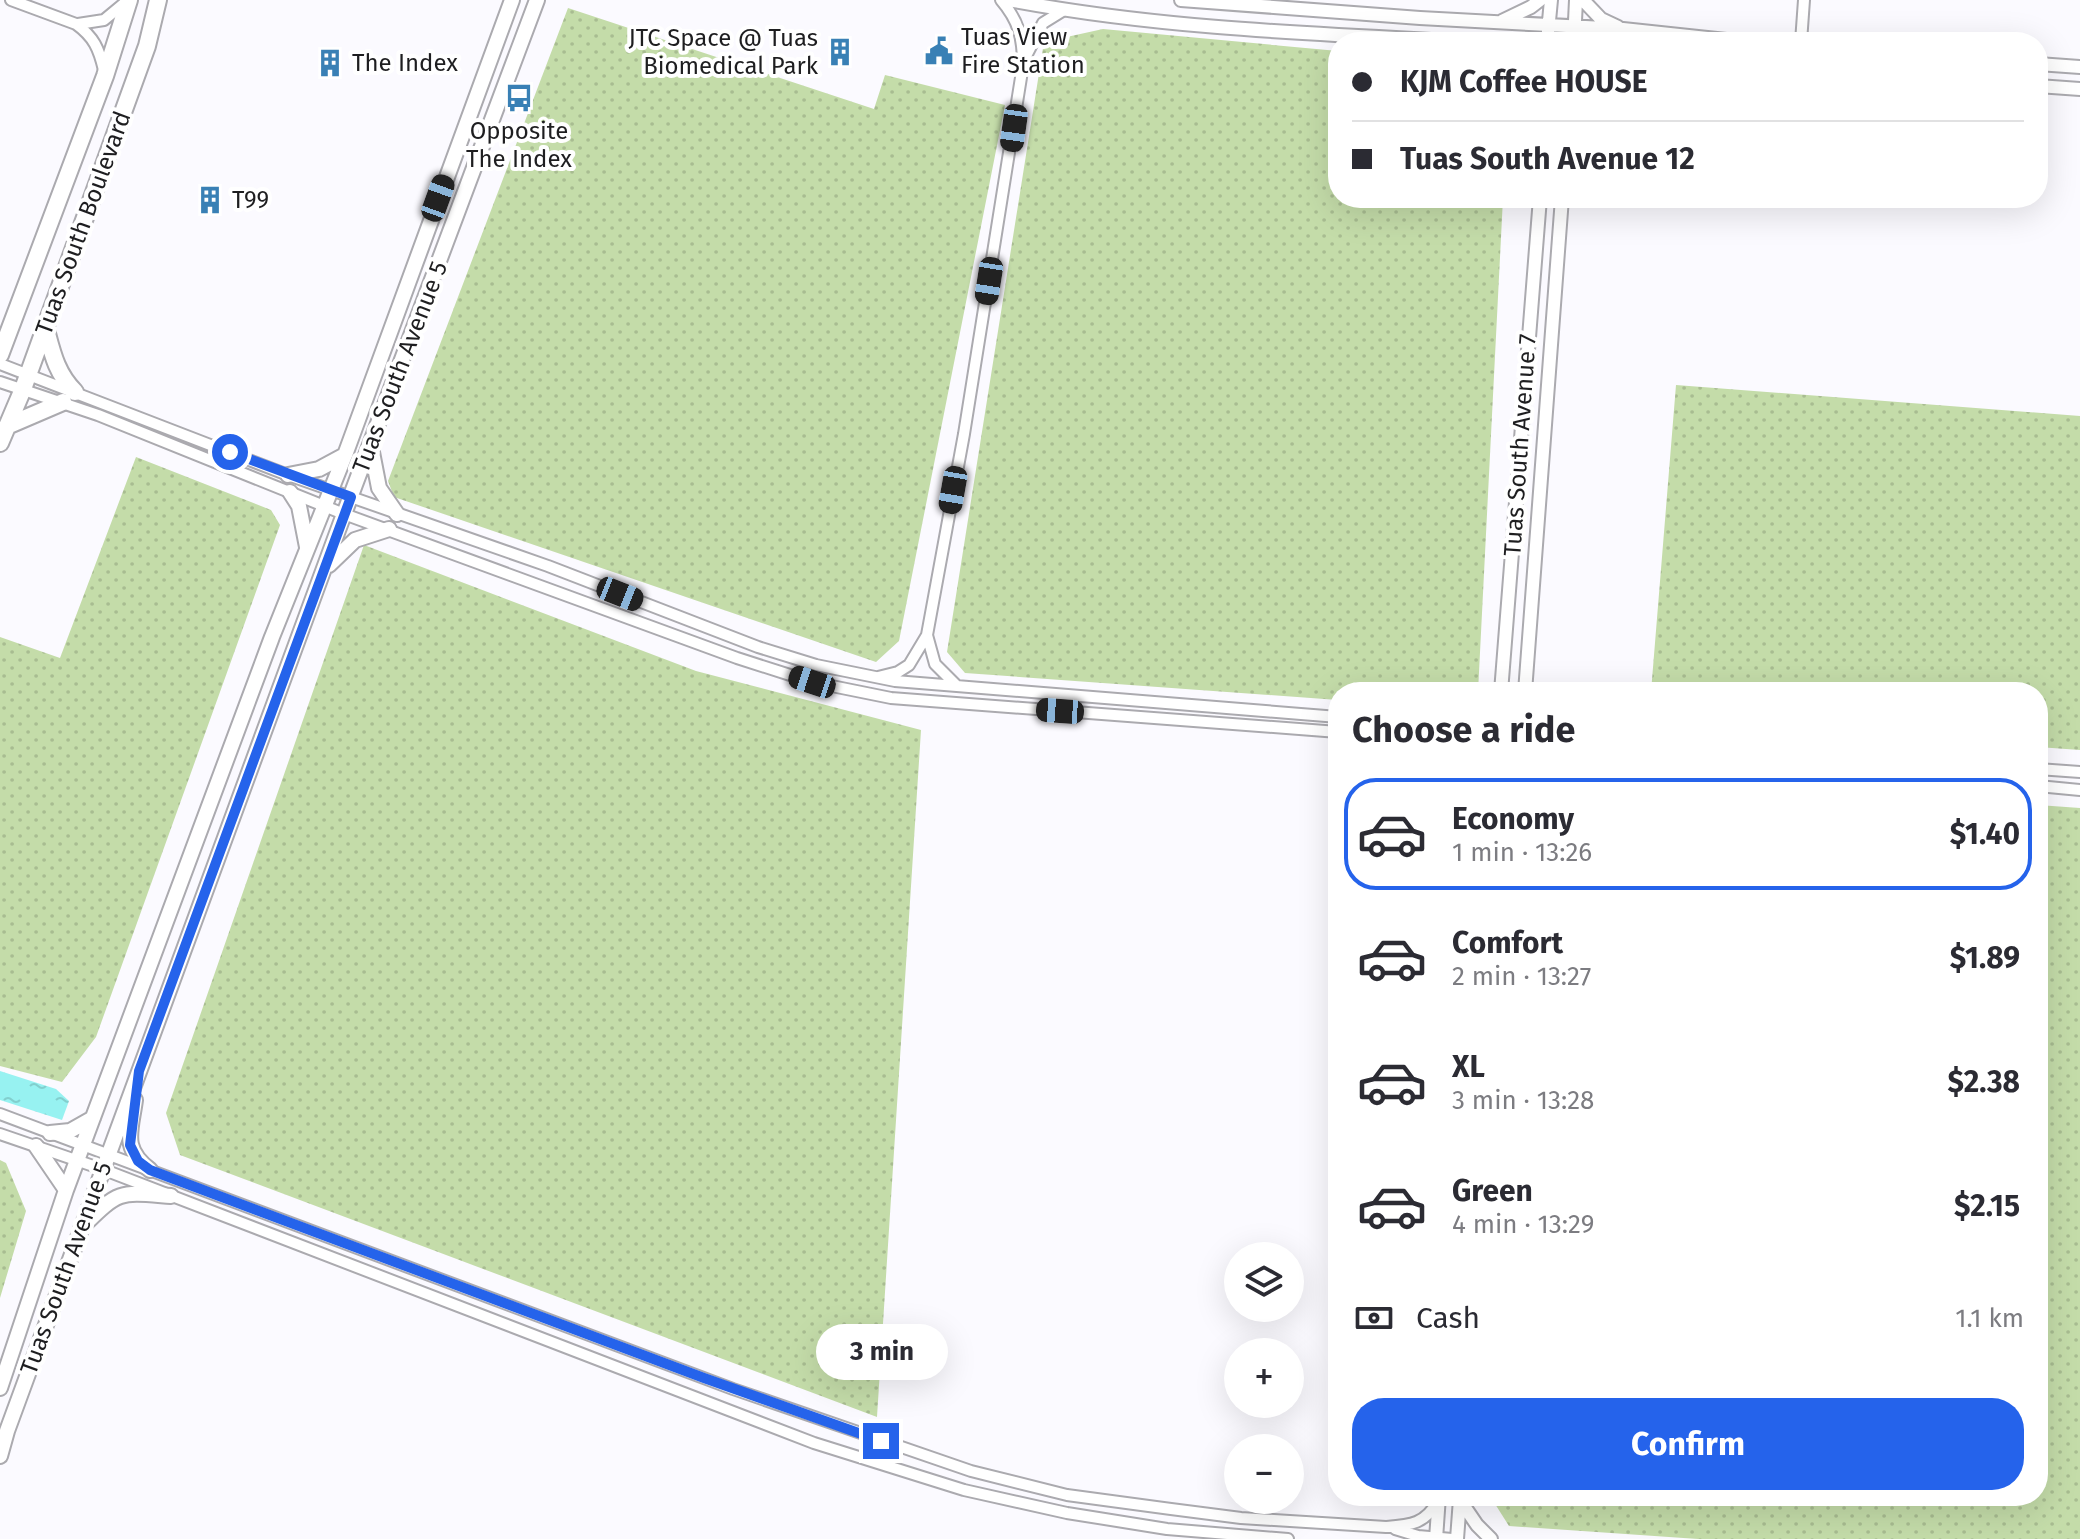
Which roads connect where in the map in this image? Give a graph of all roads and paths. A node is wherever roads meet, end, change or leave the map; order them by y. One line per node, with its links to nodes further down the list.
1 (11, 0): 17 (street)
2 (129, 0): 17 (street); 29 (main road, Tuas South Boulevard)
3 (158, 0): 34 (main road, Tuas South Boulevard)
4 (512, 0): 43 (main road, Tuas South Avenue 5)
5 (537, 0): 42 (main road, Tuas South Avenue 5)
6 (1001, 0): 26 (street)
7 (1009, 0): 15 (street)
8 (1181, 0): 14 (street)
9 (1540, 0): 16 (street)
10 (1551, 0): 18 (street)
11 (1576, 0): 19 (street)
12 (1583, 0): 20 (street)
13 (1804, 0): 24 (street)
14 (1334, 5): 16 (street)
15 (1064, 10): 25 (street); 26 (street)
16 (1499, 23): 18 (street)
17 (76, 24): 29 (street)
18 (1548, 26): 19 (street); 21 (street)
19 (1575, 28): 20 (street); 22 (street)
20 (1623, 29): 23 (street)
21 (1548, 32)
22 (1575, 32)
23 (1651, 32)
24 (1802, 32)
25 (1328, 33)
26 (1023, 65): 54 (street)
27 (2048, 65): 28 (street)
28 (2080, 67)
29 (105, 76): 35 (main road, Tuas South Boulevard)
30 (2048, 87): 31 (street)
31 (2080, 89)
32 (1539, 208): 56 (street, Tuas South Avenue 7)
33 (1561, 208): 57 (street, Tuas South Avenue 7)
34 (45, 326): 38 (main road, Tuas South Boulevard); 39 (main road)
35 (0, 355)
36 (0, 364): 38 (street)
37 (0, 382): 38 (street)
38 (25, 382): 39 (street); 39 (street); 40 (main road, Tuas South Boulevard)
39 (69, 397): 40 (main road); 44 (street); 46 (street)
40 (7, 426): 41 (main road, Tuas South Boulevard)
41 (0, 443)
42 (371, 446): 47 (main road, Tuas South Avenue 5); 50 (main road)
43 (345, 455): 44 (main road); 45 (main road, Tuas South Avenue 5)
44 (288, 475): 45 (street)
45 (330, 490): 47 (street); 48 (main road, Tuas South Avenue 5)
46 (290, 492): 48 (street); 52 (main road)
47 (351, 497): 49 (main road, Tuas South Avenue 5); 50 (street)
48 (323, 505): 49 (street); 52 (main road, Tuas South Avenue 5)
49 (344, 514): 51 (street); 53 (main road, Tuas South Avenue 5)
50 (397, 514): 55 (street)
51 (389, 529): 53 (main road); 60 (street)
52 (307, 548): 67 (main road, Tuas South Avenue 5)
53 (323, 573): 65 (main road, Tuas South Avenue 5)
54 (927, 635): 55 (street); 58 (street)
55 (876, 677): 58 (street)
56 (1502, 682)
57 (1526, 682)
58 (957, 686): 59 (street)
59 (1328, 716)
60 (1328, 731)
61 (2048, 770): 62 (street)
62 (2080, 772)
63 (2048, 787): 64 (street)
64 (2080, 790)
65 (139, 1071): 72 (main road, Tuas South Avenue 5); 75 (main road)
66 (0, 1114): 68 (street)
67 (93, 1118): 68 (main road); 70 (main road, Tuas South Avenue 5)
68 (50, 1133): 70 (street)
69 (0, 1134): 71 (street)
70 (82, 1145): 72 (street); 73 (main road, Tuas South Avenue 5)
71 (36, 1146): 73 (street); 76 (main road)
72 (108, 1154): 74 (main road, Tuas South Avenue 5); 75 (street)
73 (77, 1161): 74 (street); 76 (main road, Tuas South Avenue 5)
74 (102, 1169): 77 (street); 78 (main road, Tuas South Avenue 5)
75 (150, 1170): 85 (street)
76 (66, 1190): 79 (main road, Tuas South Avenue 5)
77 (171, 1196): 78 (main road); 86 (street)
78 (80, 1229): 80 (main road, Tuas South Avenue 5)
79 (0, 1388)
80 (0, 1456)
81 (1433, 1506): 85 (street)
82 (1438, 1506): 87 (street)
83 (1459, 1506): 88 (street)
84 (1465, 1506): 89 (street)
85 (1390, 1531): 87 (street)
86 (1288, 1539)
87 (1436, 1539): 88 (street)
88 (1454, 1539)
89 (1491, 1539)

